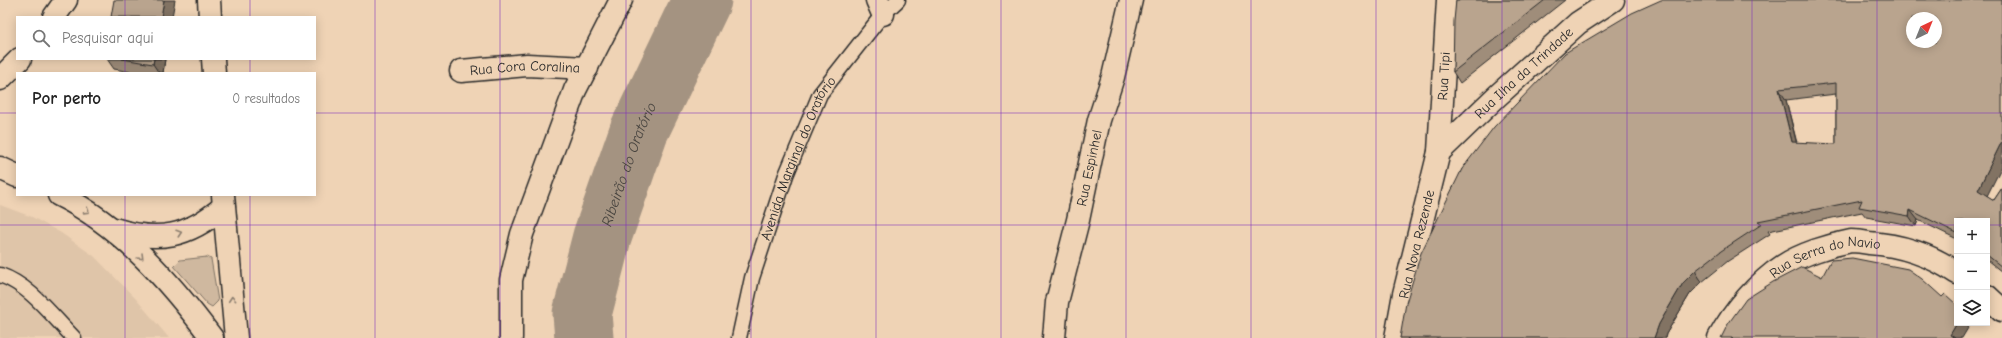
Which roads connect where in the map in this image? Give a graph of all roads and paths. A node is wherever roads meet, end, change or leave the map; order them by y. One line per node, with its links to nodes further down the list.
1 (66, 0): 8 (street)
2 (209, 0): 9 (street)
3 (621, 0): 12 (street)
4 (1131, 0): 29 (street, Rua Espinhel)
5 (1448, 0): 16 (street, Rua Tipi)
6 (1614, 0): 16 (street, Rua Ilha da Trindade)
7 (886, 5): 28 (lane, Avenida Marginal do Oratório)
8 (55, 16)
9 (210, 16)
10 (19, 60): 15 (street)
11 (213, 60): 14 (street)
12 (587, 68): 13 (street, Rua Cora Coralina); 27 (street)
13 (461, 71)
14 (214, 72)
15 (0, 79)
16 (1440, 152): 30 (street, Rua Nova Rezende)
17 (61, 196): 19 (street, one-way to 19)
18 (223, 201): 19 (street, one-way to 18); 26 (street, one-way to 18)
19 (114, 229): 25 (street, one-way to 25)
20 (1954, 271): 31 (street, Rua Serra do Navio)
21 (0, 275): 24 (lane)
22 (1990, 299): 23 (street)
23 (2002, 310)
24 (74, 338)
25 (212, 338)
26 (236, 338)
27 (511, 338)
28 (739, 338)
29 (1054, 338)
30 (1396, 338)
31 (1719, 338)

